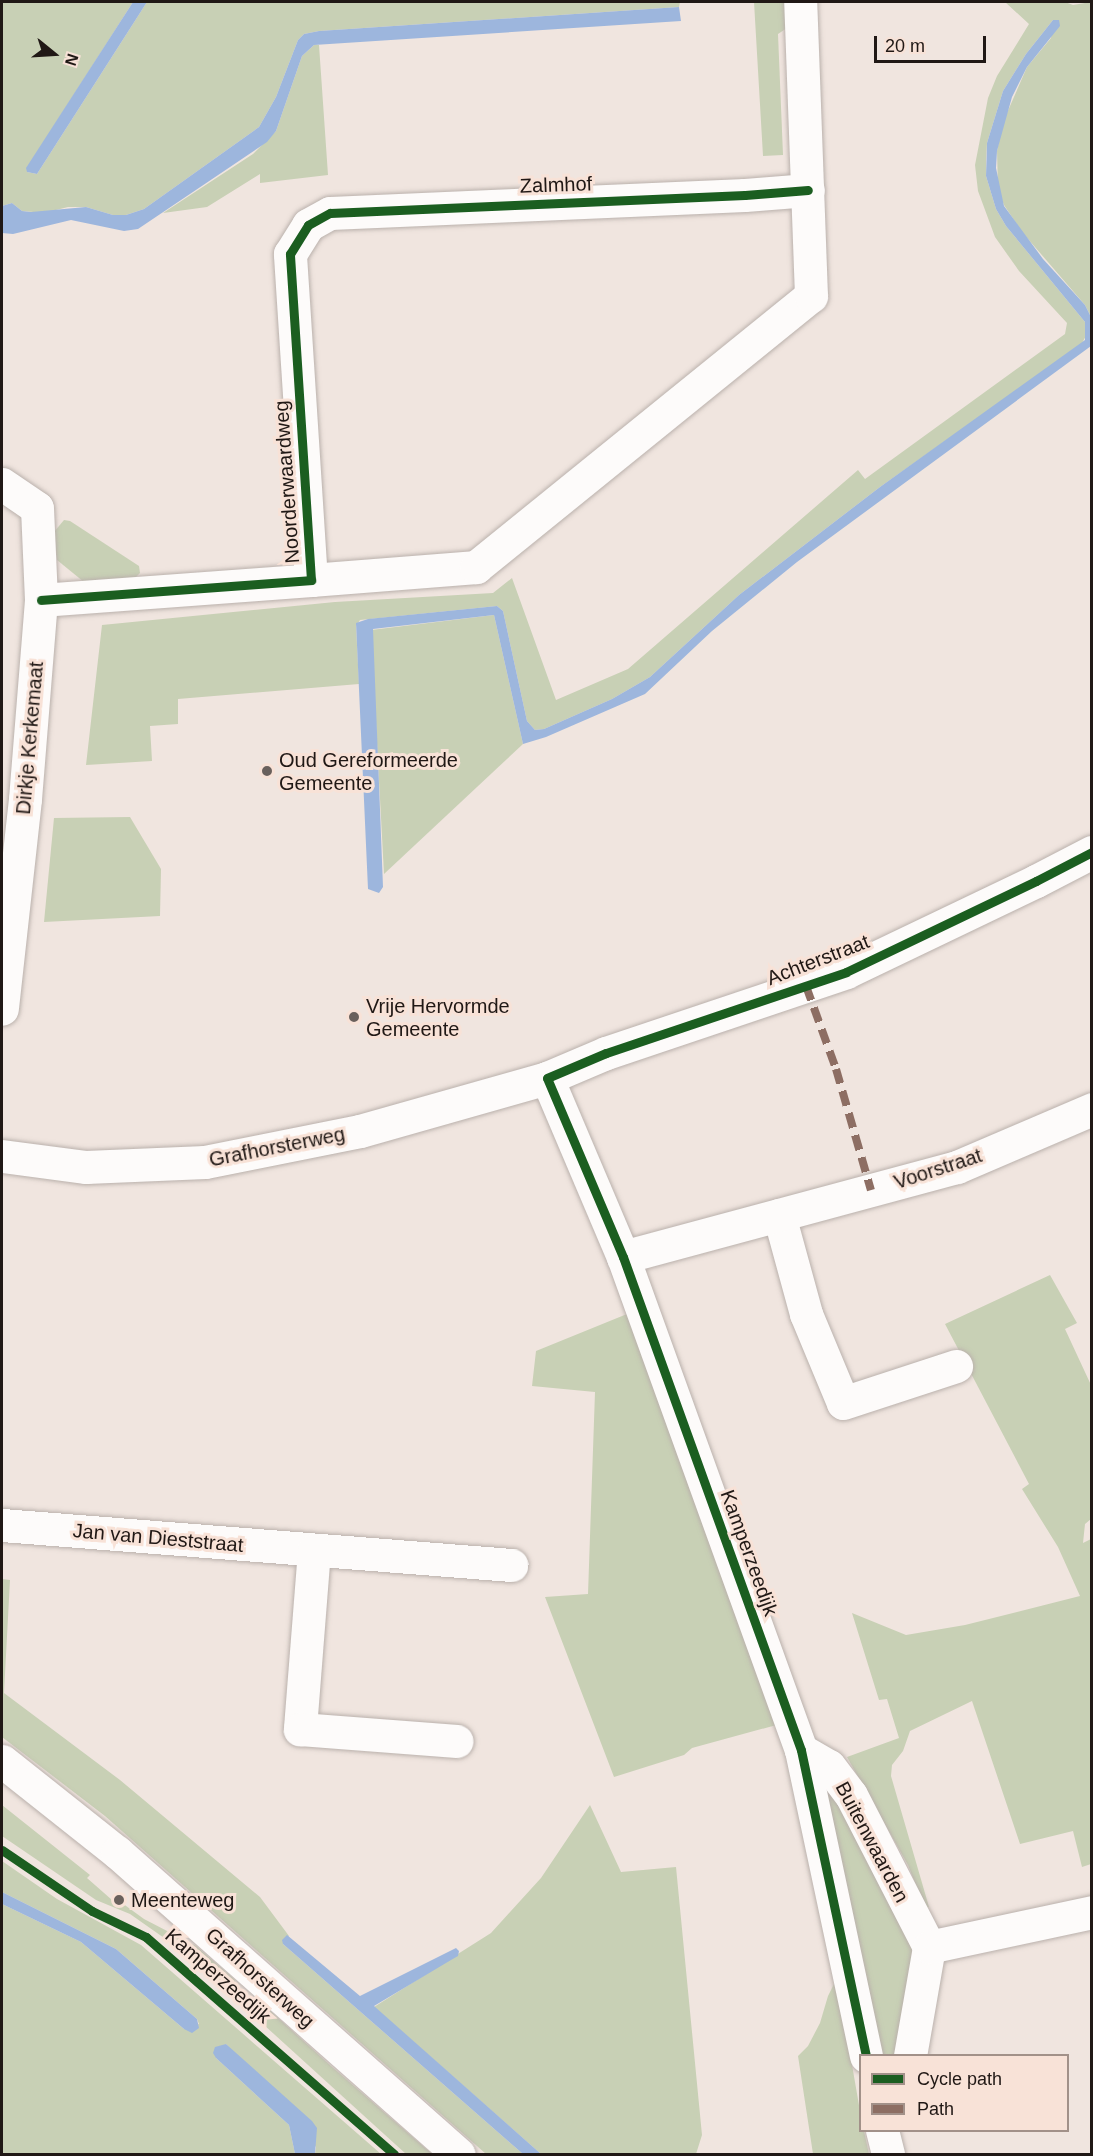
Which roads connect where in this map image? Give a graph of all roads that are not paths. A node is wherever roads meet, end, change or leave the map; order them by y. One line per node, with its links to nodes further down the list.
1 (800, 2): 2 (street)
2 (808, 190): 3 (street, Zalmhof); 5 (street)
3 (308, 225): 5 (street, Noorderwaardweg)
4 (2, 484): 6 (street, Dirkje Kerkemaat)
5 (311, 580): 6 (street, Noorderwaardweg)
6 (41, 600): 8 (street, Dirkje Kerkemaat)
7 (1092, 852): 9 (street, Achterstraat)
8 (2, 1009)
9 (547, 1078): 11 (street, Grafhorsterweg); 13 (street, Kamperzeedijk)
10 (1092, 1109): 12 (street, Voorstraat)
11 (2, 1156)
12 (779, 1215): 13 (street, Voorstraat); 14 (street)
13 (623, 1257): 19 (street, Kamperzeedijk)
14 (956, 1366)
15 (2, 1525): 16 (street, Jan van Dieststraat)
16 (314, 1550): 17 (street, Jan van Dieststraat); 18 (street)
17 (511, 1565)
18 (457, 1741)
19 (801, 1750): 22 (street, Buitenwaarden); 23 (street, Kamperzeedijk)
20 (2, 1761): 25 (street, Grafhorsterweg)
21 (1092, 1912): 22 (street)
22 (929, 1947): 24 (street)
23 (866, 2054)
24 (910, 2054)
25 (458, 2154)

